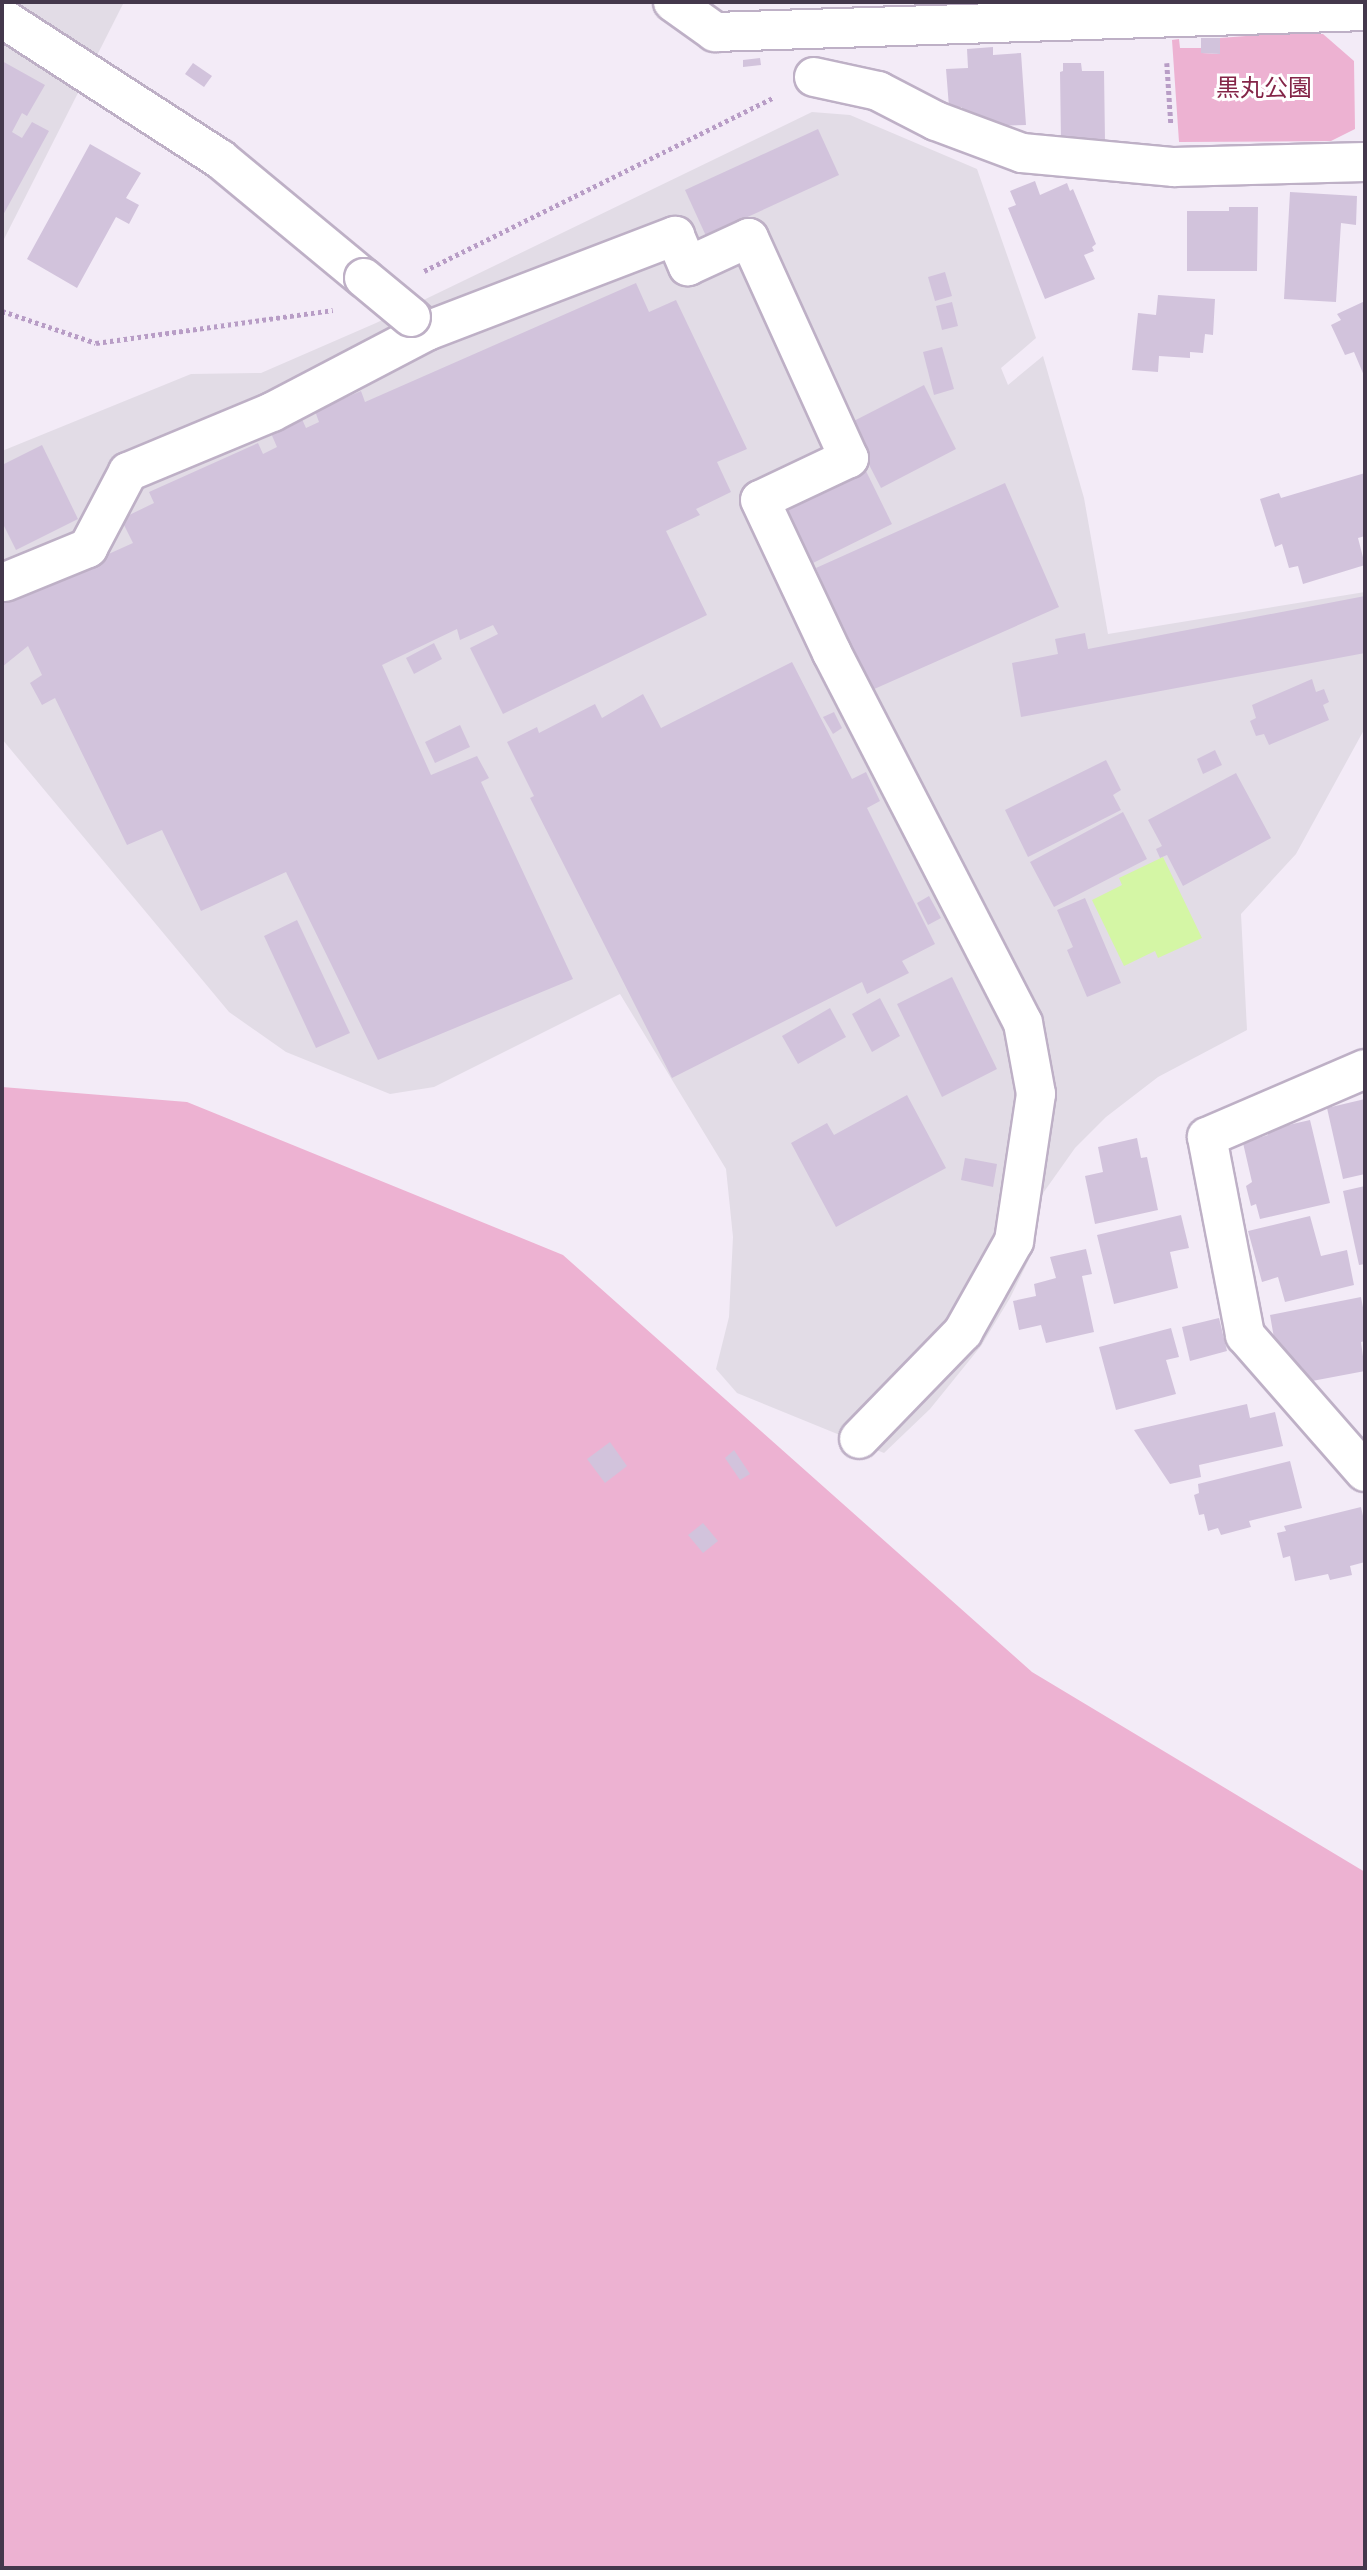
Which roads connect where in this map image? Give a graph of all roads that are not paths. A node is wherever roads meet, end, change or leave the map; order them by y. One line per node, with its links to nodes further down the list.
1 (673, 2): 2 (street)
2 (1365, 11)
3 (2, 18): 6 (street, bridge)
4 (814, 76): 5 (street)
5 (1365, 162)
6 (419, 324): 7 (street); 9 (street)
7 (5, 583)
8 (1365, 1069): 10 (street)
9 (859, 1438)
10 (1365, 1472)

